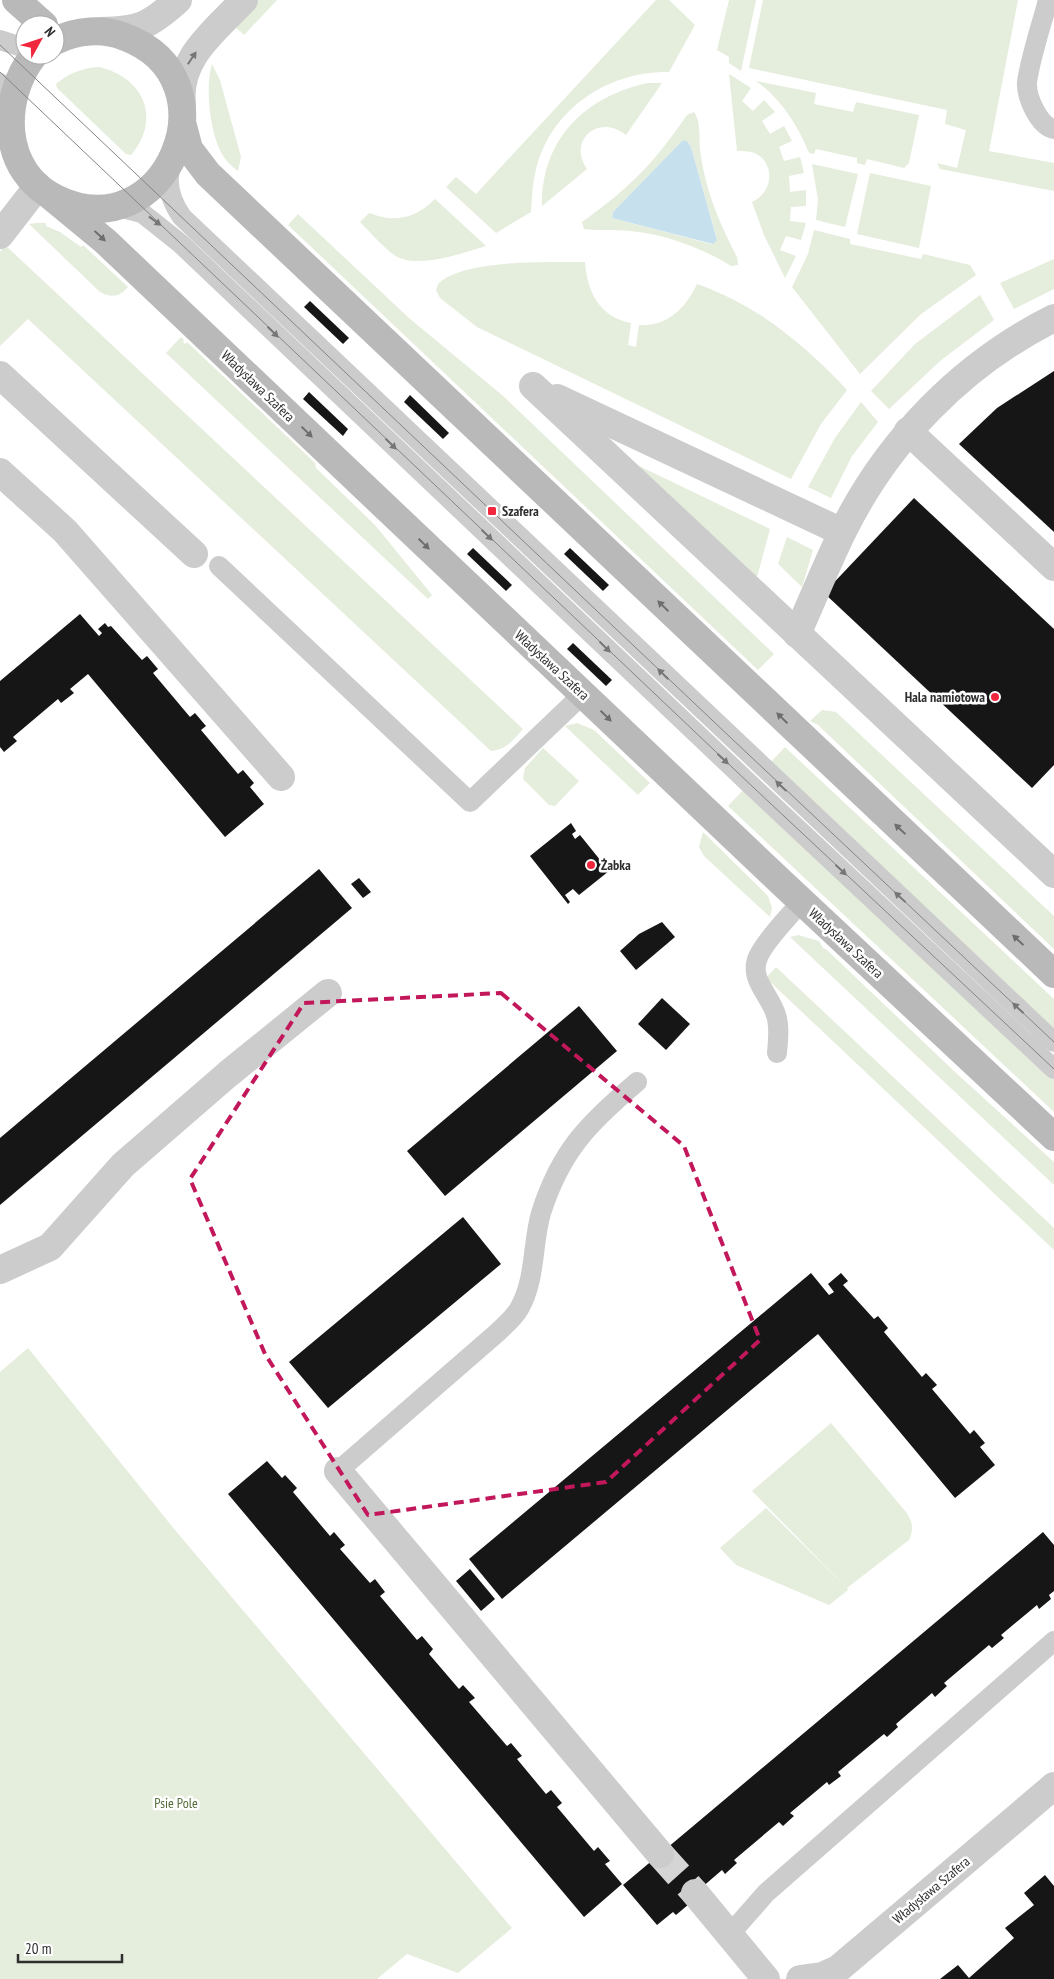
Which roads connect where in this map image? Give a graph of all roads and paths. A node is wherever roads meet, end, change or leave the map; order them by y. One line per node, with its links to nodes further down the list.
1 (16, 0): 5 (main road)
2 (178, 0): 6 (street)
3 (244, 0): 12 (street, one-way to 3)
4 (1048, 0): 13 (lane)
5 (33, 15)
6 (101, 32): 7 (main road); 12 (main road)
7 (65, 35)
8 (0, 40): 9 (lane)
9 (15, 45)
10 (26, 65): 14 (main road)
11 (0, 83): 14 (lane)
12 (182, 115): 15 (main road); 32 (main road, one-way to 12)
13 (1054, 129)
14 (7, 134): 16 (main road, Władysława Szafera)
15 (175, 157): 17 (main road); 34 (lane, one-way to 15)
16 (43, 190): 17 (main road); 18 (street); 28 (main road, Władysława Szafera, one-way to 28)
17 (110, 206): 36 (lane, one-way to 36)
18 (0, 235)
19 (1054, 318): 21 (street)
20 (0, 376): 24 (street)
21 (908, 431): 23 (street); 26 (street)
22 (0, 472): 29 (street)
23 (842, 532): 27 (street); 27 (street)
24 (194, 554)
25 (219, 566): 28 (lane)
26 (1054, 567)
27 (798, 634): 30 (street)
28 (582, 694): 31 (main road, Władysława Szafera, one-way to 31)
29 (281, 777)
30 (1054, 874)
31 (802, 901): 35 (lane); 38 (main road, Władysława Szafera)
32 (1054, 974)
33 (328, 993): 39 (street)
34 (1054, 1042)
35 (777, 1053)
36 (1054, 1069)
37 (637, 1082): 40 (lane)
38 (1054, 1137)
39 (2, 1266)
40 (338, 1471): 43 (street)
41 (1054, 1642): 45 (lane)
42 (1054, 1786): 46 (street, Władysława Szafera)
43 (660, 1854)
44 (695, 1893): 45 (street)
45 (730, 1934): 47 (street)
46 (815, 1978)
47 (766, 1979)

